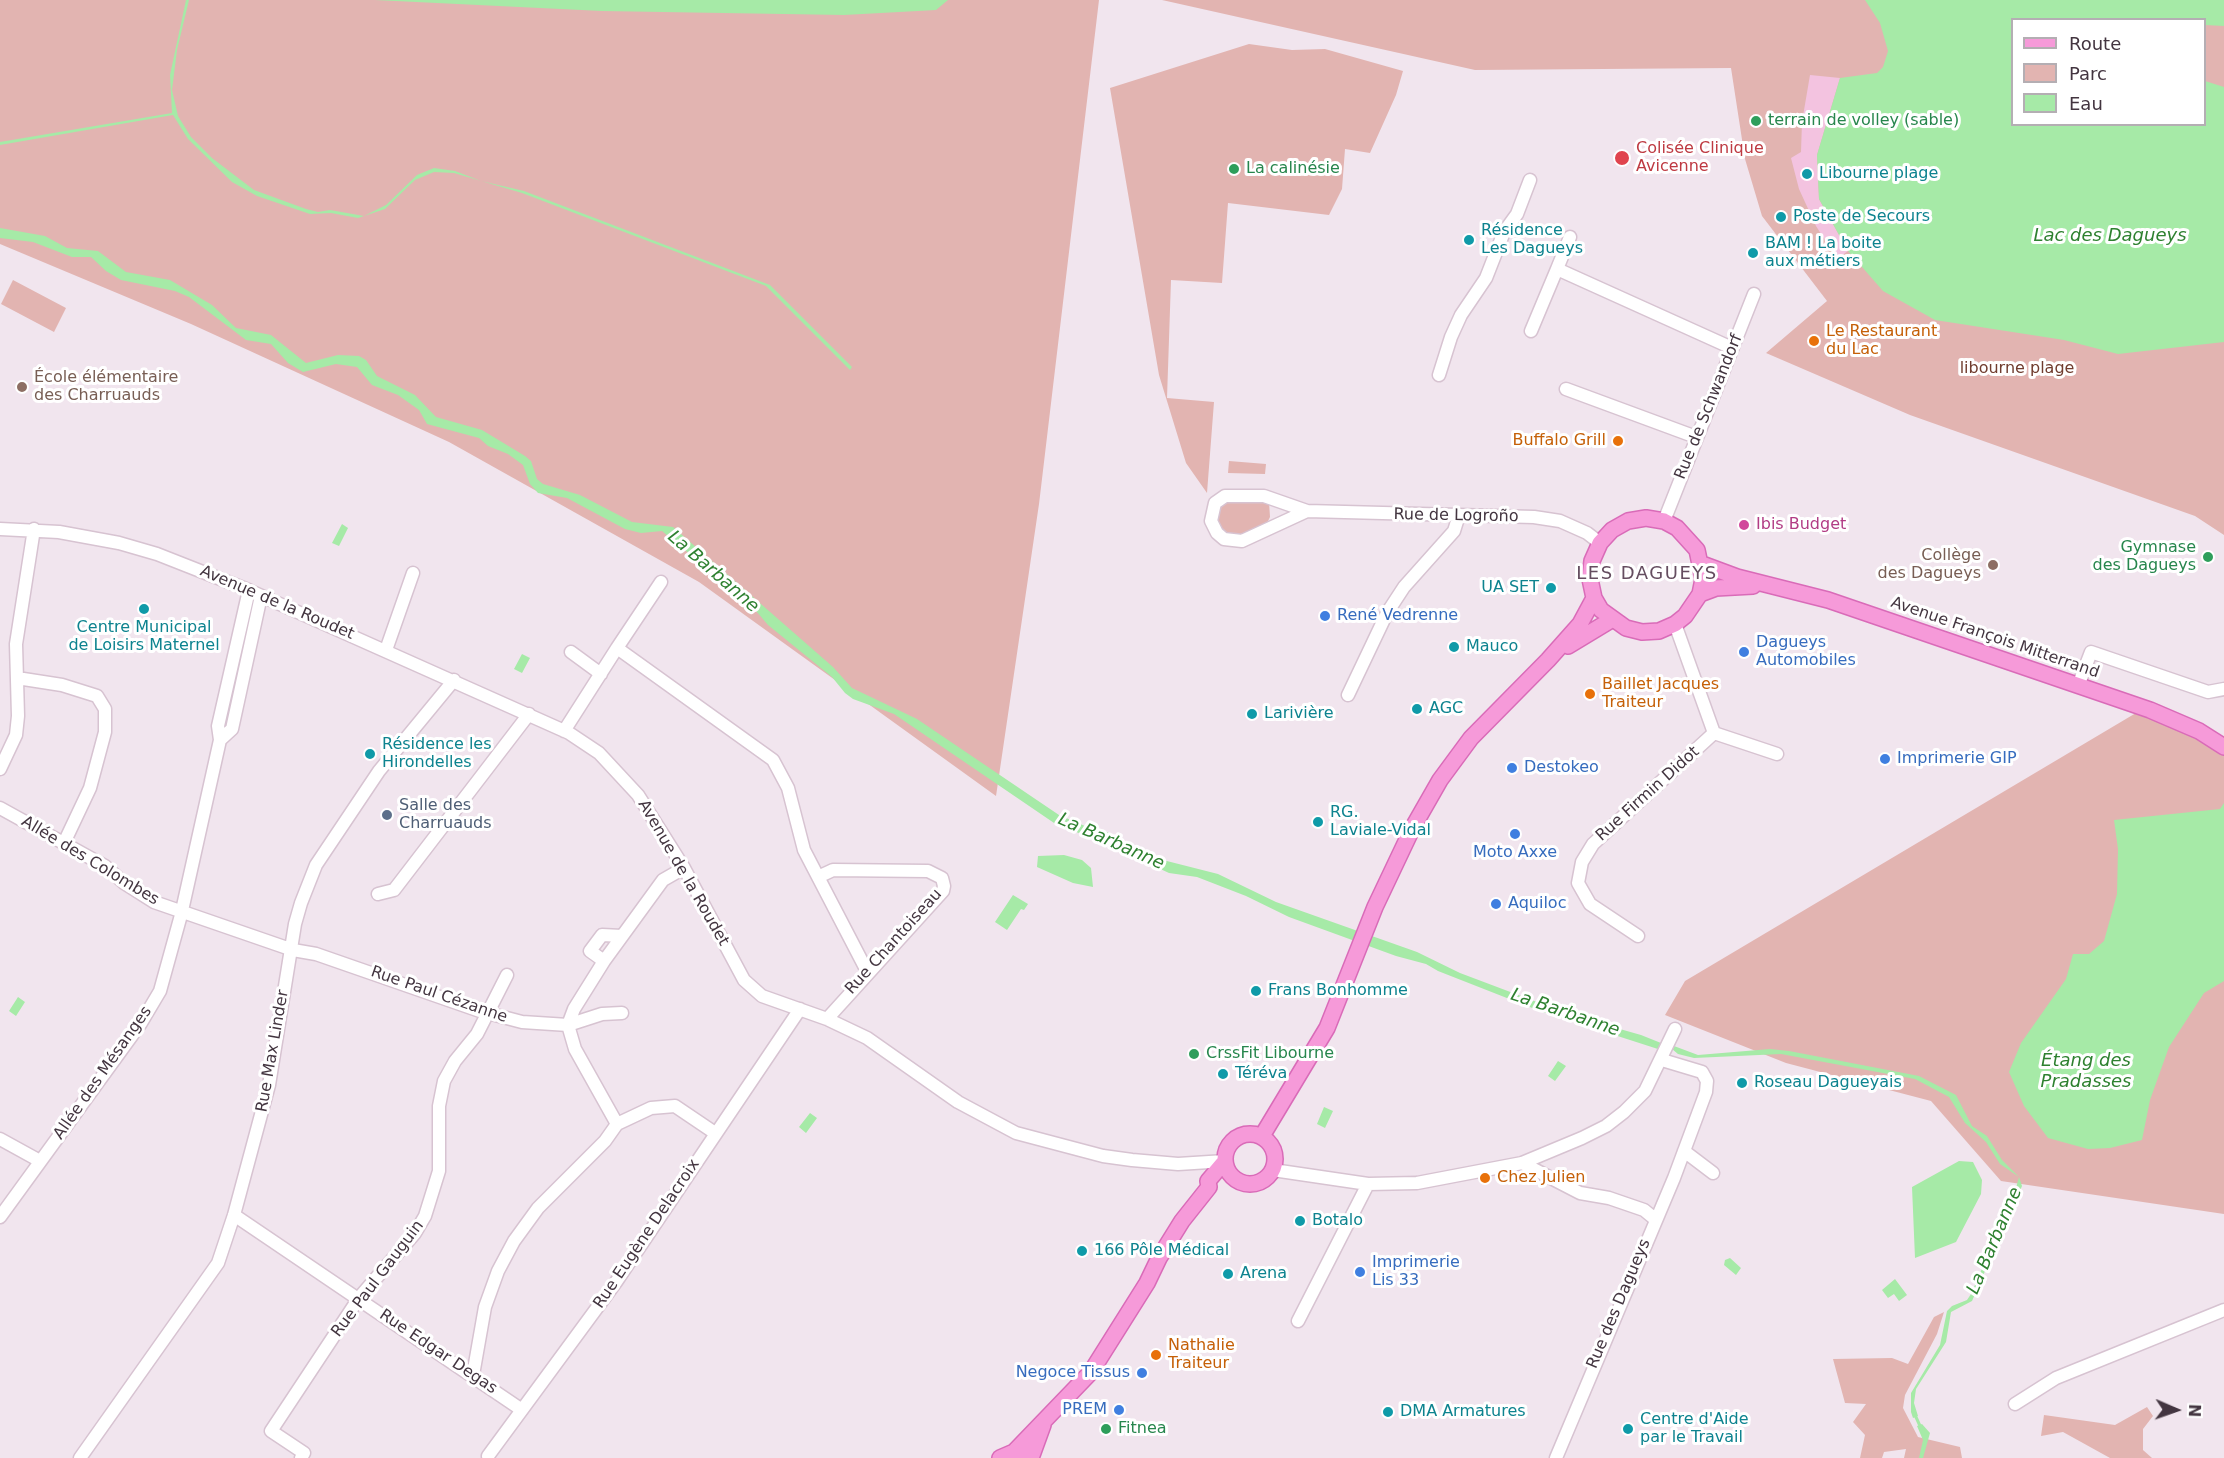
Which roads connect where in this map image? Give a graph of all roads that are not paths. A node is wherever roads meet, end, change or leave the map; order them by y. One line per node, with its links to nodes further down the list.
1 (1530, 180): 7 (street)
2 (1570, 237): 3 (street)
3 (1557, 269): 5 (street); 6 (street)
4 (1754, 294): 6 (street, Rue de Schwandorf)
5 (1531, 331)
6 (1732, 348): 9 (street, Rue de Schwandorf)
7 (1439, 375)
8 (1566, 388): 9 (street)
9 (1696, 437): 13 (street, Rue de Schwandorf)
10 (1277, 500): 11 (street, Rue de Logroño); 14 (street); 14 (street, Rue de Logroño)
11 (1307, 511): 12 (street, Rue de Logroño); 14 (street, Rue de Logroño)
12 (1459, 515): 17 (street, Rue de Logroño); 37 (street)
13 (1664, 521): 17 (main road); 18 (main road)
14 (1270, 527)
15 (0, 529): 16 (street, Avenue de la Roudet)
16 (34, 529): 22 (street, Avenue de la Roudet); 33 (street)
17 (1599, 543): 25 (main road)
18 (1702, 564): 21 (main road, Avenue François Mitterrand); 23 (main road)
19 (413, 573): 29 (street)
20 (661, 582): 28 (street)
21 (1777, 586): 23 (main road, Avenue François Mitterrand); 35 (main road, Avenue François Mitterrand)
22 (249, 590): 24 (street, Avenue de la Roudet); 41 (street, Allée des Mésanges)
23 (1700, 594): 27 (main road)
24 (261, 596): 29 (street, Avenue de la Roudet); 41 (street, Allée des Mésanges)
25 (1594, 598): 26 (main road); 31 (main road)
26 (1611, 620): 27 (main road); 31 (main road)
27 (1675, 624): 40 (street, Rue Firmin Didot)
28 (617, 648): 32 (street); 48 (street)
29 (386, 650): 34 (street, Avenue de la Roudet)
30 (571, 652): 32 (street)
31 (1548, 660): 66 (main road)
32 (601, 674): 39 (street)
33 (17, 678): 44 (street); 46 (street)
34 (454, 680): 38 (street, Avenue de la Roudet); 53 (street, Rue Max Linder)
35 (2079, 686): 36 (street); 42 (main road, Avenue François Mitterrand)
36 (2224, 690)
37 (1348, 695)
38 (529, 714): 39 (street, Avenue de la Roudet); 49 (street)
39 (564, 731): 47 (street, Avenue de la Roudet)
40 (1714, 733): 43 (street, Rue Firmin Didot); 52 (street, Rue Firmin Didot)
41 (220, 740): 50 (street, Allée des Mésanges)
42 (2224, 747)
43 (1777, 754)
44 (0, 769)
45 (1, 811): 46 (street, Allée des Colombes)
46 (64, 843): 50 (street, Allée des Colombes)
47 (684, 868): 51 (street); 57 (street, Avenue de la Roudet)
48 (818, 877): 55 (street); 55 (street, Rue Chantoiseau)
49 (378, 894)
50 (182, 911): 53 (street, Allée des Colombes); 69 (street, Allée des Mésanges)
51 (622, 936): 54 (street); 54 (street)
52 (1638, 936)
53 (293, 950): 59 (street, Rue Paul Cézanne); 79 (street, Rue Max Linder)
54 (604, 961): 61 (street)
55 (868, 973): 60 (street, Rue Chantoiseau)
56 (507, 975): 59 (street, Rue Paul Gauguin)
57 (800, 1009): 60 (street, Avenue de la Roudet); 65 (street, Rue Eugène Delacroix)
58 (622, 1013): 61 (street, Rue Paul Cézanne)
59 (488, 1014): 61 (street, Rue Paul Cézanne); 82 (street, Rue Paul Gauguin)
60 (827, 1019): 71 (street, Avenue de la Roudet)
61 (568, 1024): 64 (street)
62 (1675, 1029): 63 (street)
63 (1662, 1060): 68 (street, Rue des Dagueys); 72 (street)
64 (617, 1124): 65 (street); 85 (street)
65 (715, 1133): 87 (street, Rue Eugène Delacroix)
66 (1262, 1136): 70 (main road); 73 (main road)
67 (0, 1139): 69 (street)
68 (1684, 1151): 74 (street); 81 (street, Rue des Dagueys)
69 (40, 1161): 78 (street, Allée des Mésanges)
70 (1225, 1161): 71 (street, Avenue de la Roudet); 75 (main road); 76 (main road)
71 (1198, 1163): 76 (street)
72 (1522, 1163): 77 (street); 81 (street)
73 (1273, 1170): 75 (main road); 77 (street)
74 (1713, 1173)
75 (1234, 1179): 76 (main road)
76 (1208, 1184): 89 (main road)
77 (1368, 1184): 84 (street)
78 (4, 1207): 80 (street, Allée des Mésanges)
79 (234, 1215): 82 (street, Rue Edgar Degas); 90 (street, Rue Max Linder)
80 (0, 1217)
81 (1655, 1219): 92 (street, Rue des Dagueys)
82 (359, 1298): 85 (street, Rue Edgar Degas); 91 (street, Rue Paul Gauguin)
83 (2224, 1310): 86 (street)
84 (1298, 1321)
85 (473, 1375): 87 (street, Rue Edgar Degas)
86 (2015, 1404)
87 (522, 1410): 88 (street, Rue Eugène Delacroix)
88 (488, 1456)
89 (1018, 1457)
90 (80, 1458)
91 (301, 1458)
92 (1556, 1458)

